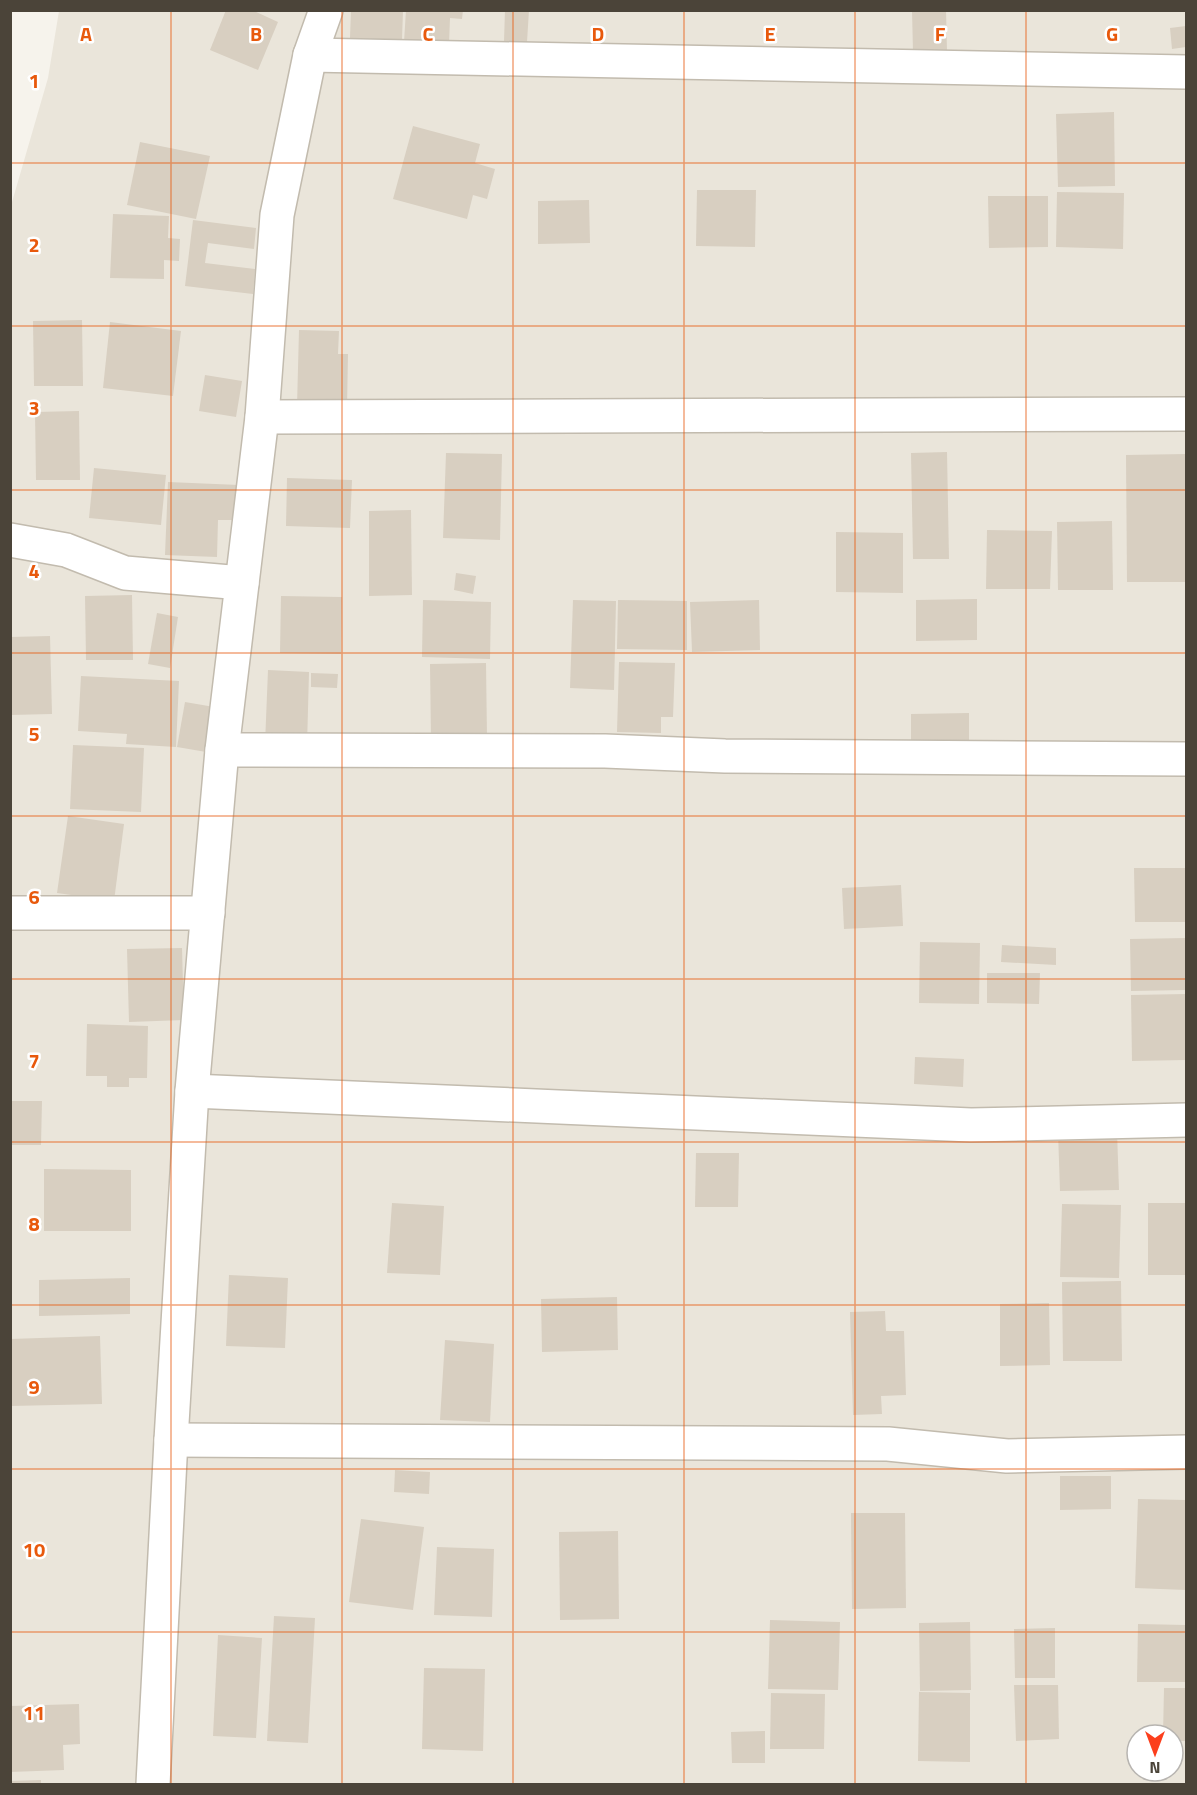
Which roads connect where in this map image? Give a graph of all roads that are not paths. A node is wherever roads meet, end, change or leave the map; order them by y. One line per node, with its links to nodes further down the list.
1 (326, 10): 2 (street)
2 (310, 55): 3 (street); 5 (street)
3 (1186, 72)
4 (1186, 414): 5 (street)
5 (262, 417): 7 (street)
6 (10, 540): 7 (street)
7 (242, 583): 8 (street)
8 (222, 750): 9 (street); 11 (street)
9 (1186, 759)
10 (10, 913): 11 (street)
11 (208, 914): 12 (street)
12 (192, 1091): 13 (street); 14 (street)
13 (1186, 1120)
14 (171, 1440): 15 (street); 16 (street)
15 (1186, 1452)
16 (153, 1785)

